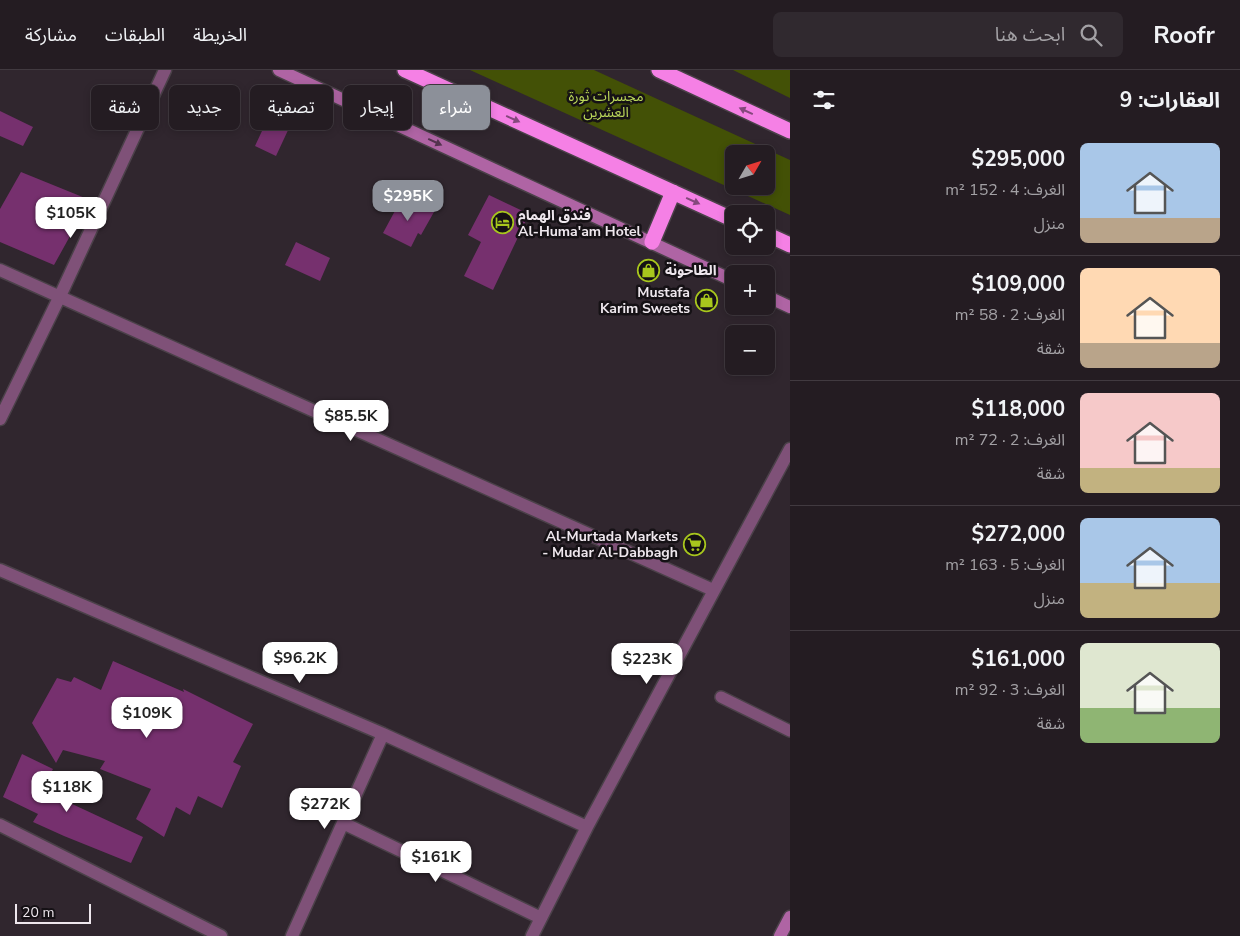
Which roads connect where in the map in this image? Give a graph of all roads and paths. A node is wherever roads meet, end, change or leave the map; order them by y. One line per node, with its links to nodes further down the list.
1 (165, 70): 13 (street)
2 (279, 70): 9 (main road, one-way to 9)
3 (659, 70): 5 (highway, one-way to 3)
4 (410, 72): 6 (highway, one-way to 6)
5 (790, 131)
6 (673, 192): 7 (highway, one-way to 7); 9 (highway)
7 (725, 216)
8 (775, 238): 10 (highway)
9 (652, 242): 12 (main road)
10 (790, 245)
11 (0, 270): 13 (street)
12 (725, 277)
13 (60, 296): 16 (street); 19 (street)
14 (775, 300): 15 (main road)
15 (790, 308)
16 (0, 418)
17 (790, 449): 19 (street)
18 (0, 570): 22 (street)
19 (713, 590): 25 (street)
20 (721, 697): 21 (lane)
21 (790, 731)
22 (383, 734): 23 (street); 25 (street)
23 (343, 823): 27 (street); 29 (street)
24 (0, 825): 28 (street)
25 (588, 827): 27 (street)
26 (790, 917): 31 (main road)
27 (541, 918): 30 (street)
28 (221, 936)
29 (292, 936)
30 (532, 936)
31 (780, 936)

